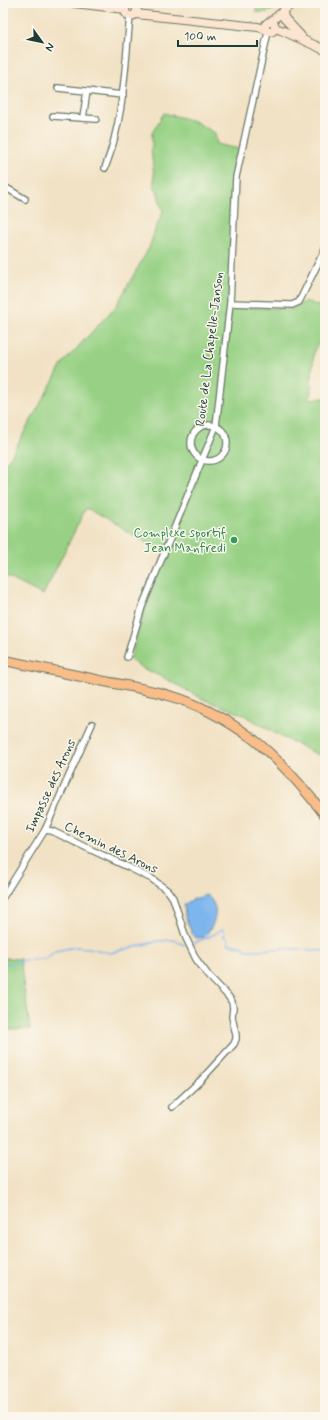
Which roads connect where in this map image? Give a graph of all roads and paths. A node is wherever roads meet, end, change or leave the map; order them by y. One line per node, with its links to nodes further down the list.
1 (4, 3): 5 (street)
2 (74, 3): 4 (main road)
3 (293, 3): 7 (main road)
4 (108, 5): 6 (main road)
5 (3, 7)
6 (134, 9): 8 (main road); 13 (street)
7 (283, 11): 8 (main road); 9 (main road)
8 (269, 27): 9 (main road); 21 (street, Route de La Chapelle-Janson)
9 (306, 40): 10 (main road)
10 (325, 50)
11 (58, 88): 12 (street)
12 (87, 91): 13 (street); 15 (street)
13 (123, 95): 17 (street)
14 (53, 116): 15 (street)
15 (83, 118): 16 (street)
16 (96, 119)
17 (105, 168)
18 (3, 186): 19 (street)
19 (25, 199)
20 (325, 249): 21 (street)
21 (230, 303): 22 (street, Route de La Chapelle-Janson)
22 (216, 426): 23 (street, Route de La Chapelle-Janson); 23 (street); 23 (street)
23 (202, 460): 24 (street, Route de La Chapelle-Janson)
24 (127, 657)
25 (3, 660): 27 (main road)
26 (92, 724): 28 (street, Impasse des Arons)
27 (325, 815)
28 (45, 830): 29 (street, Impasse des Arons); 30 (street, Chemin des Arons)
29 (3, 897)
30 (172, 1107)

